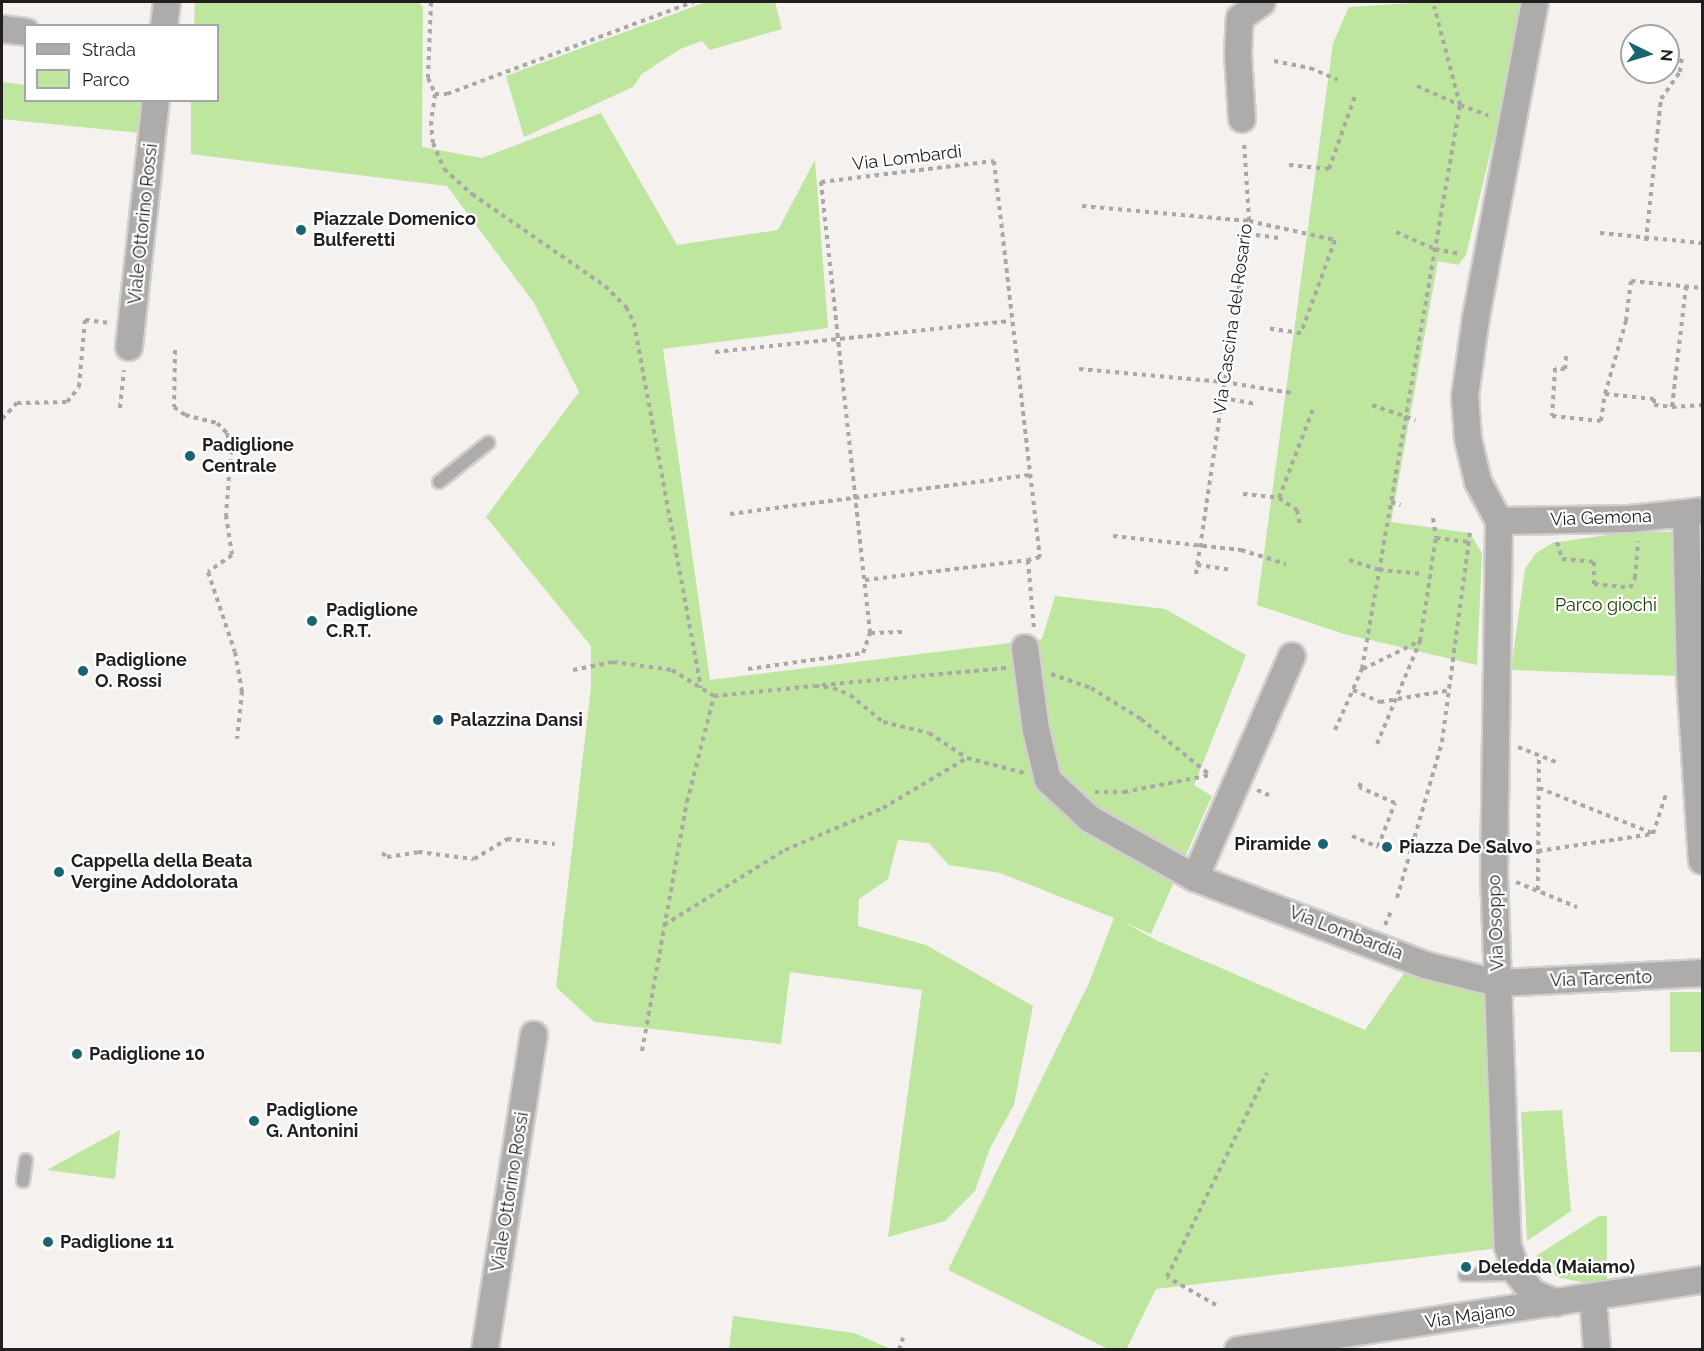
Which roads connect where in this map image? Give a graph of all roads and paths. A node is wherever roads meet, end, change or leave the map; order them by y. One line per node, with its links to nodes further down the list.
1 (167, 2): 7 (street)
2 (432, 2): 15 (path)
3 (693, 2): 15 (path)
4 (1262, 2): 19 (street)
5 (1535, 2): 67 (street)
6 (1434, 6): 17 (path)
7 (164, 24)
8 (2, 29): 9 (street)
9 (24, 32)
10 (1682, 56): 27 (path)
11 (1274, 61): 12 (path)
12 (1338, 80)
13 (1417, 86): 17 (path)
14 (1356, 93): 20 (path)
15 (435, 94): 93 (path)
16 (156, 102): 37 (street, Viale Ottorino Rossi)
17 (1460, 105): 18 (path); 29 (path)
18 (1488, 116)
19 (1242, 119): 22 (path, Via Cascina del Rosario)
20 (1289, 165)
21 (1082, 206): 22 (path)
22 (1249, 221): 25 (path, Via Cascina del Rosario); 35 (path)
23 (1396, 232): 29 (path)
24 (1600, 233): 27 (path)
25 (1247, 234): 26 (path); 43 (path, Via Cascina del Rosario)
26 (1279, 238)
27 (1646, 240): 28 (path)
28 (1702, 243)
29 (1435, 249): 30 (path); 53 (path)
30 (1461, 254)
31 (1686, 286): 32 (path); 45 (path); 50 (path)
32 (1702, 288)
33 (1010, 321): 36 (path); 36 (path, Via Lombardi); 57 (path, Via Lombardi)
34 (115, 324): 54 (path)
35 (1266, 328)
36 (840, 339): 39 (path); 60 (path, Via Lombardi)
37 (129, 346)
38 (175, 350): 99 (path)
39 (715, 352)
40 (1566, 356): 45 (path)
41 (1079, 369): 43 (path)
42 (123, 374): 51 (path)
43 (1224, 382): 44 (path); 46 (path, Via Cascina del Rosario)
44 (1292, 393)
45 (1605, 394): 50 (path)
46 (1222, 398): 47 (path); 75 (path, Via Cascina del Rosario)
47 (1256, 404)
48 (1372, 405): 53 (path)
49 (1702, 405): 50 (path)
50 (1672, 407)
51 (120, 408)
52 (1313, 409): 61 (path)
53 (1406, 417): 55 (path); 62 (path)
54 (2, 419)
55 (1415, 420)
56 (488, 443): 58 (lane)
57 (1030, 475): 60 (path); 76 (path, Via Lombardi)
58 (439, 482)
59 (1243, 494): 61 (path)
60 (856, 497): 65 (path); 84 (path, Via Lombardi)
61 (1279, 498): 68 (path)
62 (1391, 502): 63 (path); 81 (path)
63 (1401, 505)
64 (1694, 512): 67 (street, Via Gemona); 116 (street)
65 (730, 514)
66 (1433, 518): 72 (path)
67 (1499, 521): 124 (street, Via Osoppo)
68 (1300, 526)
69 (1639, 531): 73 (path)
70 (1470, 533): 74 (path)
71 (1113, 536): 75 (path)
72 (1436, 538): 74 (path); 87 (path)
73 (1557, 541)
74 (1469, 542): 95 (path)
75 (1200, 545): 78 (path); 79 (path, Via Cascina del Rosario)
76 (1028, 560): 84 (path); 88 (path)
77 (1349, 560): 81 (path)
78 (1286, 564)
79 (1197, 565): 80 (path); 82 (path, Via Cascina del Rosario)
80 (1233, 570)
81 (1379, 570): 83 (path); 91 (path)
82 (1196, 574)
83 (1423, 574)
84 (865, 580): 86 (path, Via Lombardi)
85 (902, 632): 86 (path)
86 (870, 633): 90 (path)
87 (1420, 641): 91 (path); 97 (path)
88 (1030, 642): 106 (street)
89 (1292, 656): 117 (street)
90 (748, 669)
91 (1362, 669): 94 (path)
92 (573, 670): 93 (path)
93 (701, 688): 96 (path)
94 (1353, 690): 97 (path); 98 (path)
95 (1451, 690): 97 (path); 120 (path)
96 (714, 696): 103 (path); 122 (path)
97 (1392, 701): 100 (path)
98 (1335, 730)
99 (237, 739)
100 (1377, 744)
101 (1516, 746): 102 (path)
102 (1539, 756): 104 (path); 108 (path)
103 (967, 758): 106 (path); 122 (path)
104 (1556, 762)
105 (1211, 775): 109 (path)
106 (1048, 780): 117 (street, Via Lombardia)
107 (1362, 781): 112 (path)
108 (1539, 788): 111 (path); 114 (path)
109 (1089, 792)
110 (1666, 794): 111 (path)
111 (1653, 834): 114 (path)
112 (1352, 836)
113 (555, 844): 115 (path)
114 (1538, 851): 119 (path)
115 (382, 853)
116 (1702, 861)
117 (1195, 878): 124 (street, Via Lombardia)
118 (1515, 882): 119 (path)
119 (1538, 890): 121 (path)
120 (1396, 898)
121 (1577, 907)
122 (663, 926): 126 (path)
123 (1702, 973): 124 (street, Via Tarcento)
124 (1498, 983): 130 (street, Via Osoppo)
125 (534, 1035): 137 (street, Viale Ottorino Rossi)
126 (642, 1051)
127 (1267, 1073): 135 (path)
128 (26, 1160): 129 (lane)
129 (23, 1181)
130 (1518, 1274): 131 (lane); 134 (street, Via Osoppo)
131 (1465, 1275)
132 (1702, 1280): 133 (street, Via Majano)
133 (1593, 1298): 134 (street, Via Majano); 140 (street)
134 (1556, 1303): 139 (street, Via Majano)
135 (1216, 1305)
136 (903, 1338): 138 (path)
137 (485, 1350)
138 (899, 1350)
139 (1238, 1350)
140 (1597, 1350)

